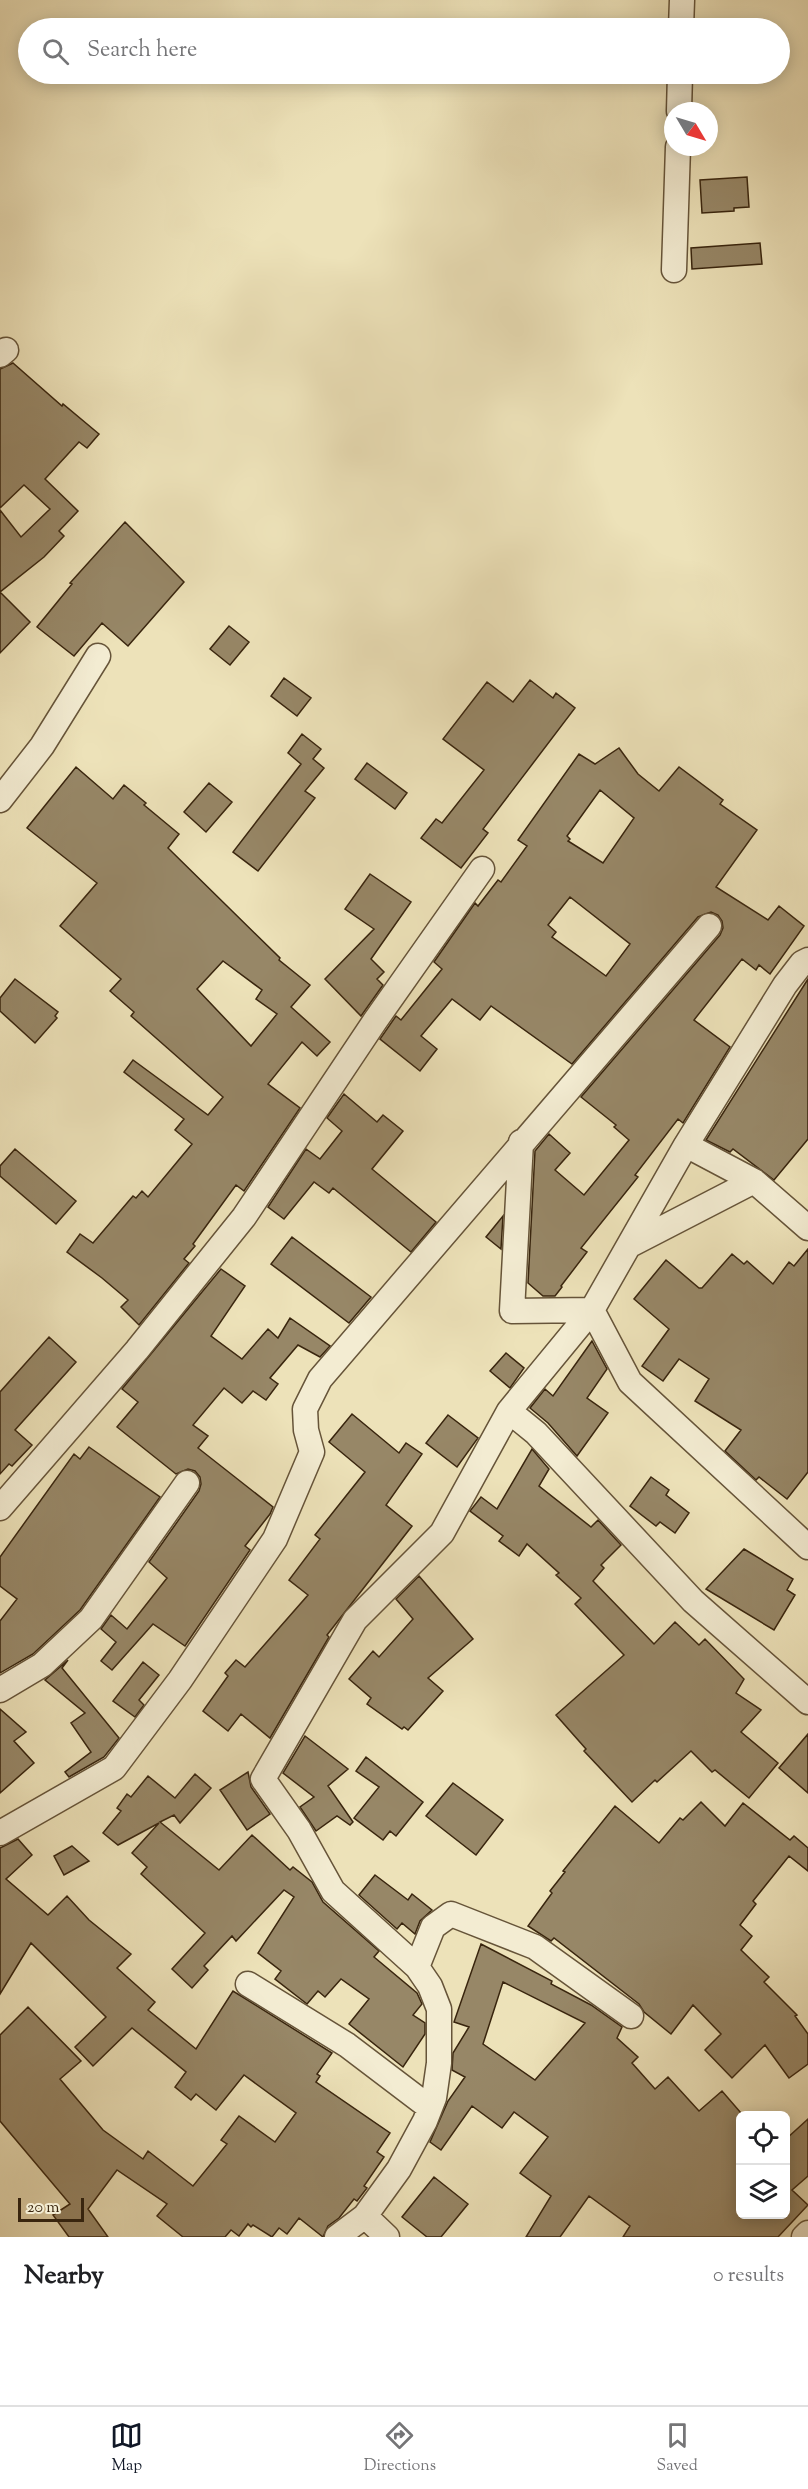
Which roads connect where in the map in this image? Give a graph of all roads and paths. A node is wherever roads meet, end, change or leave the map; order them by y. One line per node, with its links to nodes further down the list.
1 (682, 0): 2 (street)
2 (681, 18)
3 (680, 84): 4 (street)
4 (679, 102)
5 (678, 156): 6 (street)
6 (674, 270)
7 (98, 656): 8 (street)
8 (0, 800)
9 (482, 869): 20 (street)
10 (709, 926): 12 (street)
11 (808, 960): 13 (street)
12 (521, 1142): 17 (street); 24 (street)
13 (686, 1145): 14 (street); 16 (street)
14 (754, 1181): 15 (street); 16 (street)
15 (808, 1228)
16 (630, 1245): 17 (street)
17 (592, 1310): 18 (street); 21 (street)
18 (509, 1411): 23 (street); 25 (street)
19 (187, 1483): 22 (street)
20 (0, 1508)
21 (808, 1548)
22 (0, 1690)
23 (808, 1702)
24 (0, 1833)
25 (417, 1967): 27 (street); 28 (street)
26 (248, 1984): 28 (street)
27 (631, 2016)
28 (430, 2108): 29 (street)
29 (365, 2216): 31 (street); 32 (street)
30 (808, 2233): 33 (street)
31 (337, 2237)
32 (387, 2237)
33 (804, 2237)

